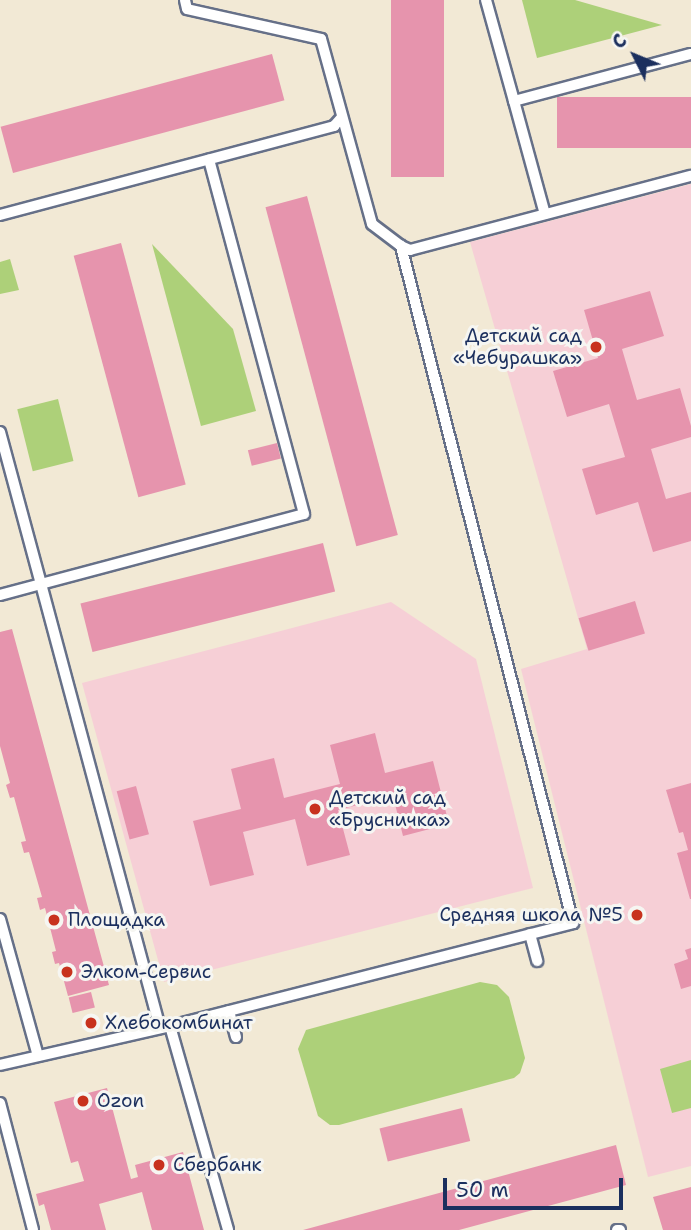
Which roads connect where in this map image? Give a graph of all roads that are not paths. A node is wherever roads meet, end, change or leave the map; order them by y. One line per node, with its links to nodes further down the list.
1 (184, 0): 5 (lane)
2 (486, 0): 4 (lane)
3 (691, 54): 4 (lane)
4 (514, 101): 8 (lane)
5 (342, 117): 6 (lane); 10 (lane)
6 (209, 160): 9 (lane); 12 (lane)
7 (691, 176): 8 (lane)
8 (545, 214): 10 (lane)
9 (0, 215)
10 (401, 246): 15 (lane)
11 (0, 432): 12 (lane)
12 (41, 584): 13 (lane); 18 (lane)
13 (0, 595)
14 (0, 919): 20 (lane)
15 (530, 934): 16 (lane); 17 (lane)
16 (537, 961)
17 (229, 1011): 18 (lane); 19 (lane)
18 (165, 1027): 20 (lane); 24 (lane)
19 (236, 1037)
20 (38, 1056): 21 (lane)
21 (0, 1065)
22 (0, 1103): 23 (lane)
23 (33, 1230)
24 (228, 1230)

